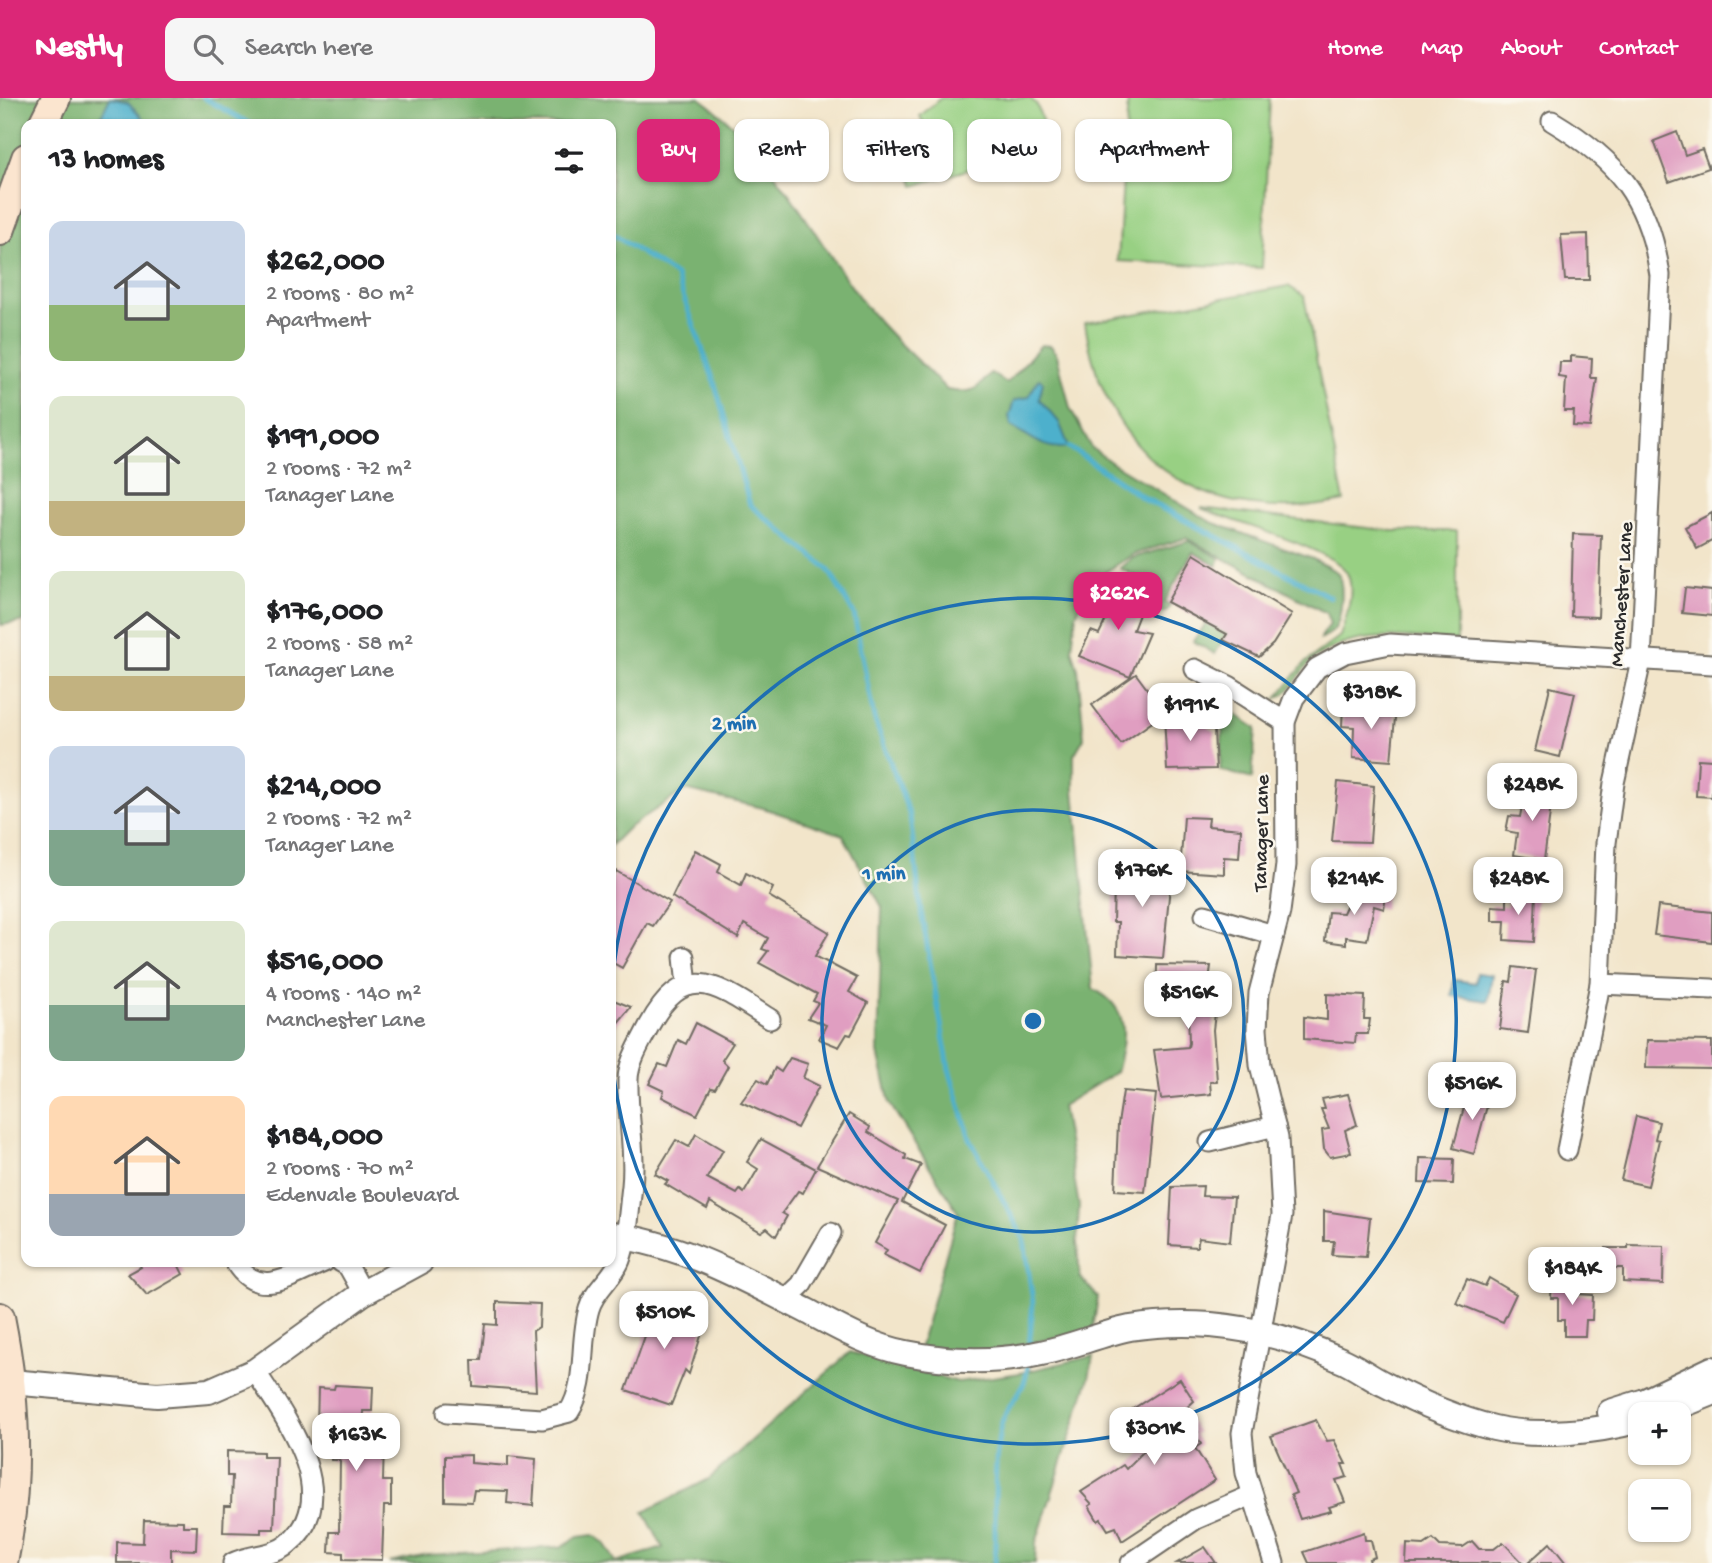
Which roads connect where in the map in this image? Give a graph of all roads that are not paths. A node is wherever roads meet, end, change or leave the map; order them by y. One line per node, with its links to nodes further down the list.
1 (56, 98): 2 (main road)
2 (46, 119)
3 (1552, 121): 6 (street, Manchester Lane)
4 (21, 172): 5 (main road)
5 (0, 231)
6 (1641, 661): 7 (street, Tanager Lane); 9 (street, Tanager Lane); 13 (street, Manchester Lane)
7 (1712, 664)
8 (1195, 669): 9 (street)
9 (1285, 722): 11 (street, Tanager Lane)
10 (1205, 915): 11 (street)
11 (1274, 935): 17 (street, Tanager Lane)
12 (684, 957): 14 (street)
13 (1600, 984): 15 (street); 19 (street, Manchester Lane)
14 (687, 986): 16 (street); 21 (street)
15 (1712, 989)
16 (770, 1019)
17 (1275, 1126): 18 (street); 31 (street, Tanager Lane)
18 (1210, 1142)
19 (1567, 1150)
20 (831, 1233): 29 (street)
21 (617, 1236): 26 (street); 29 (street)
22 (239, 1267): 23 (street)
23 (311, 1267)
24 (349, 1267): 28 (street)
25 (411, 1267): 28 (street)
26 (616, 1267)
27 (616, 1267): 38 (street)
28 (363, 1293): 33 (street)
29 (785, 1300): 31 (street)
30 (0, 1317): 34 (main road)
31 (1260, 1331): 37 (street); 40 (street, Tanager Lane)
32 (1712, 1369): 37 (street)
33 (255, 1371): 34 (street); 42 (street)
34 (11, 1382): 41 (main road)
35 (1712, 1393): 36 (street)
36 (1690, 1402)
37 (1440, 1409): 39 (street)
38 (447, 1413)
39 (1628, 1422)
40 (1252, 1495): 43 (street); 44 (street, Tanager Lane)
41 (3, 1563)
42 (233, 1563)
43 (1131, 1563)
44 (1274, 1563)

